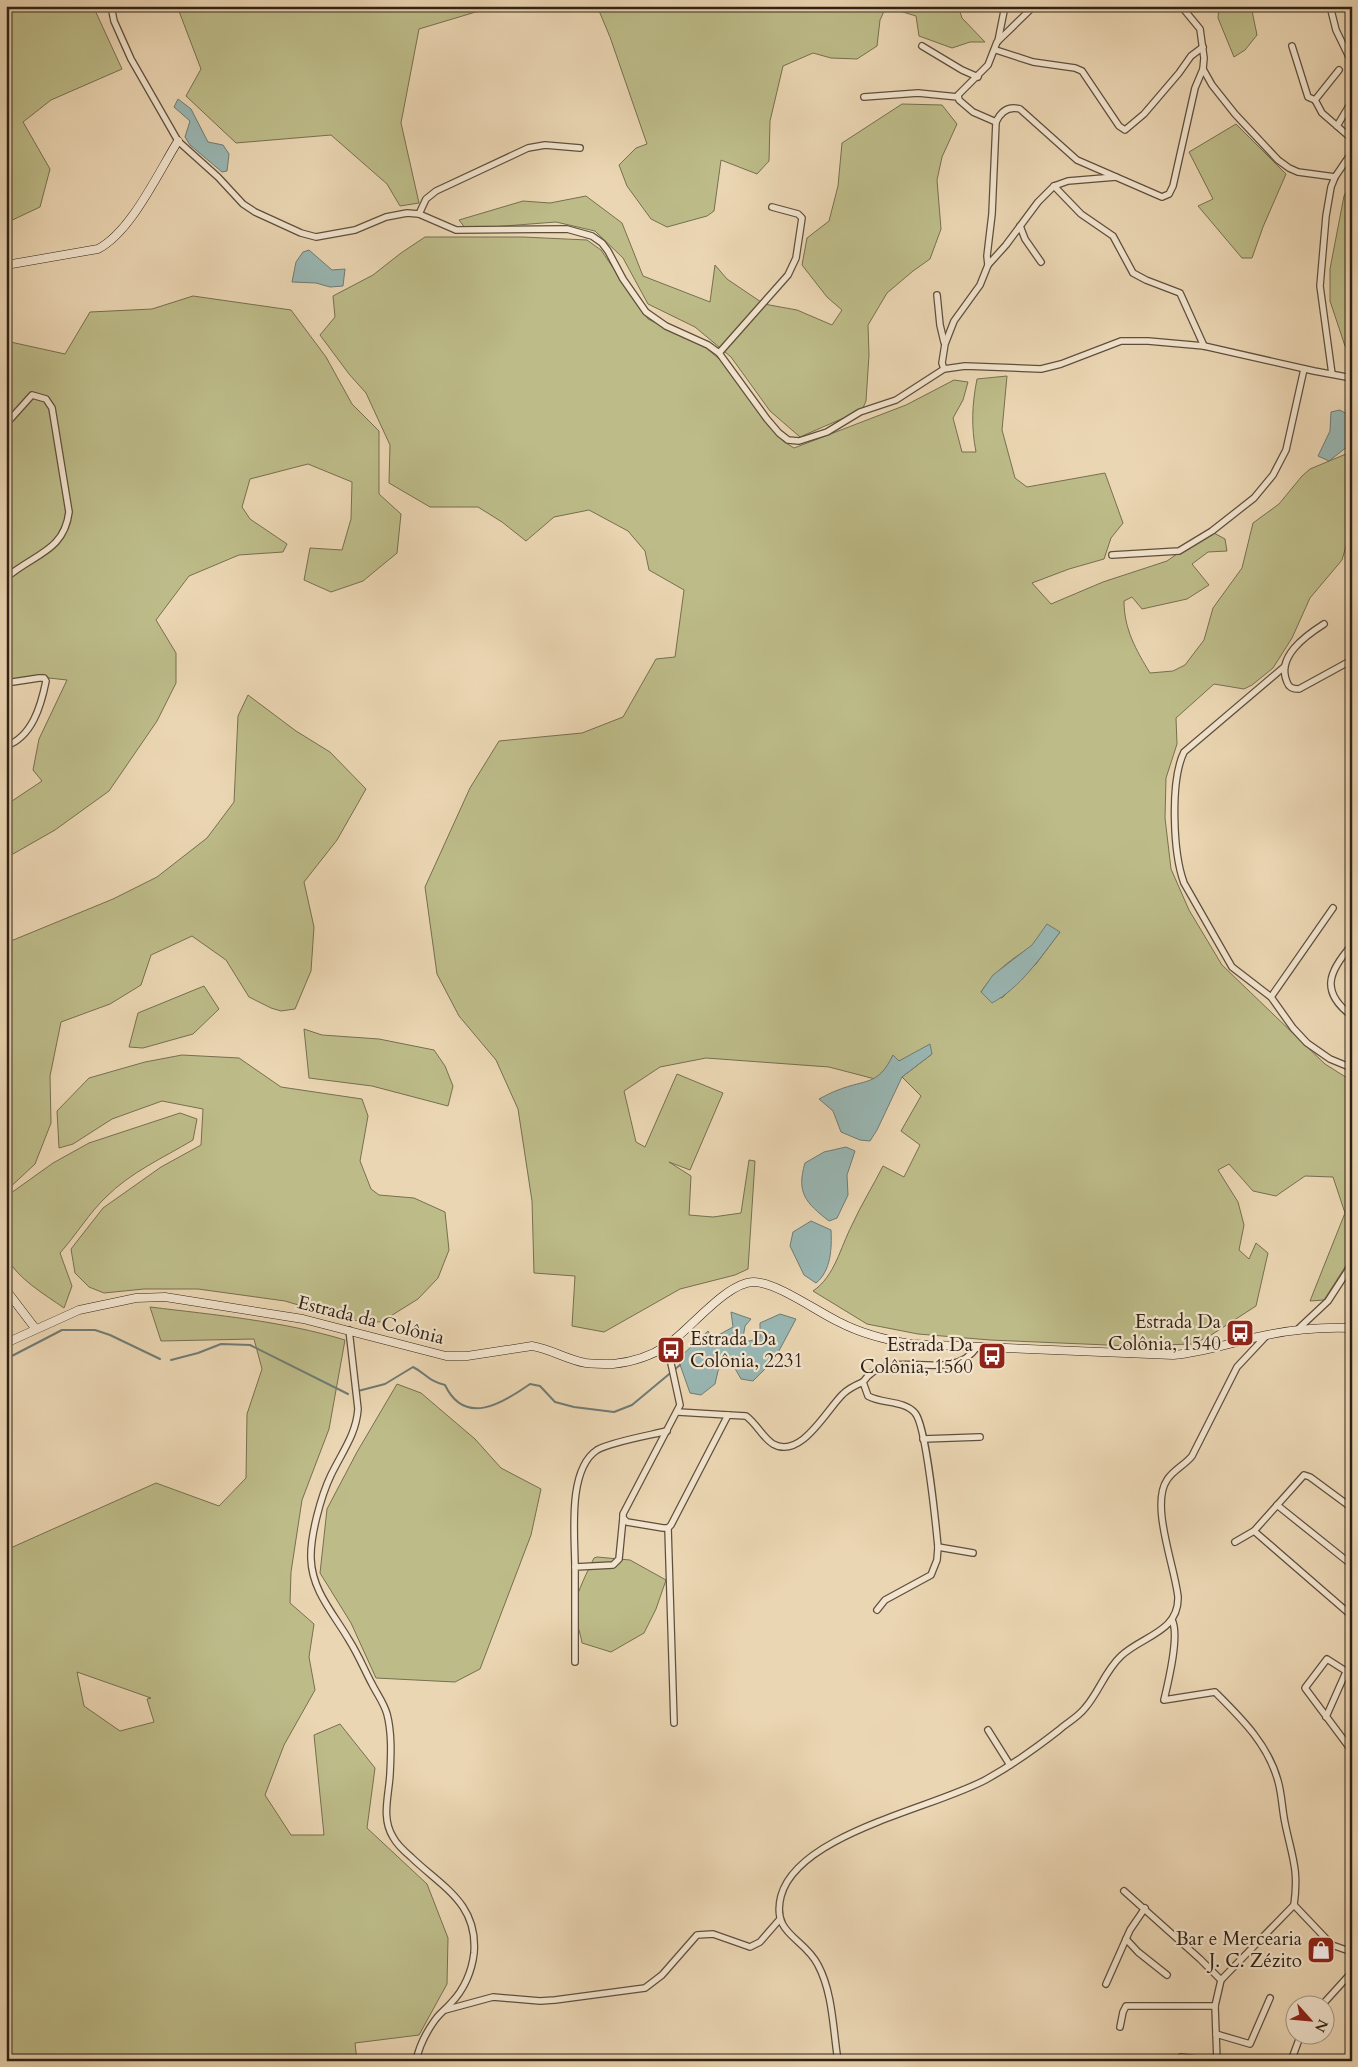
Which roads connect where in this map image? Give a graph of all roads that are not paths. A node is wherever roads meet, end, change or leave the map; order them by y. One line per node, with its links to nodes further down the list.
1 (111, 6): 22 (street)
2 (1005, 6): 6 (street)
3 (1034, 6): 6 (street)
4 (1181, 6): 9 (street)
5 (1330, 6): 11 (street)
6 (997, 42): 10 (street)
7 (922, 46): 14 (street)
8 (1292, 46): 17 (street)
9 (1203, 47): 10 (street); 12 (street)
10 (996, 50): 14 (street)
11 (1352, 63)
12 (1203, 69): 25 (street); 26 (street)
13 (1339, 70): 17 (street)
14 (978, 77): 16 (street)
15 (864, 97): 16 (street)
16 (958, 97): 19 (street)
17 (1315, 100): 20 (street)
18 (1352, 101): 20 (street)
19 (996, 122): 25 (street); 32 (street)
20 (1337, 126): 21 (street)
21 (1352, 139)
22 (178, 141): 29 (street); 33 (main road)
23 (580, 148): 29 (street)
24 (1352, 152): 26 (street)
25 (1118, 177): 27 (street)
26 (1335, 177): 40 (street)
27 (1054, 186): 30 (street); 36 (street)
28 (772, 207): 37 (street)
29 (418, 214): 37 (street)
30 (1020, 226): 31 (street); 32 (street)
31 (1041, 262)
32 (988, 264): 35 (street)
33 (6, 265)
34 (937, 295): 35 (street)
35 (945, 344): 39 (street)
36 (1204, 346): 38 (street); 39 (street)
37 (720, 353): 39 (street)
38 (1304, 369): 40 (street); 43 (street)
39 (944, 370)
40 (1332, 374): 41 (street)
41 (1352, 378)
42 (6, 424): 44 (street)
43 (1112, 555)
44 (6, 578)
45 (1324, 624): 47 (street)
46 (1352, 660): 47 (street)
47 (1284, 667): 52 (street)
48 (6, 683): 49 (street)
49 (6, 746)
50 (1333, 908): 52 (street)
51 (1352, 945): 53 (street)
52 (1271, 997): 54 (street)
53 (1352, 1016)
54 (1352, 1068)
55 (1352, 1264): 60 (street)
56 (6, 1290): 57 (main road)
57 (35, 1328): 59 (main road, Estrada da Colônia); 62 (main road, Estrada da Colônia)
58 (1352, 1328): 60 (main road, Estrada da Colônia)
59 (349, 1330): 63 (main road, Estrada da Colônia); 104 (street)
60 (1297, 1330): 61 (main road, Estrada da Colônia)
61 (1267, 1335): 64 (main road, Estrada da Colônia); 83 (street)
62 (6, 1343)
63 (668, 1345): 64 (main road, Estrada da Colônia); 66 (street)
64 (977, 1347): 65 (street)
65 (863, 1382): 67 (street); 70 (street)
66 (678, 1412): 67 (street); 68 (street)
67 (728, 1415): 74 (street)
68 (667, 1431): 73 (street); 80 (street)
69 (980, 1437): 70 (street)
70 (923, 1439): 77 (street)
71 (1277, 1505): 72 (street); 75 (street); 79 (street)
72 (1352, 1508)
73 (622, 1518): 74 (street); 80 (street)
74 (668, 1528): 87 (street)
75 (1254, 1531): 76 (street); 82 (street)
76 (1235, 1542)
77 (938, 1547): 78 (street); 81 (street)
78 (973, 1553)
79 (1352, 1565)
80 (575, 1567): 84 (street)
81 (877, 1610)
82 (1352, 1616)
83 (1172, 1620): 90 (street); 92 (street)
84 (575, 1662)
85 (1349, 1673): 86 (street); 86 (street)
86 (1326, 1717): 89 (street)
87 (674, 1723)
88 (988, 1730): 90 (street)
89 (1352, 1751)
90 (1010, 1765): 94 (street)
91 (1124, 1891): 93 (street)
92 (1294, 1905): 96 (street); 99 (street)
93 (1145, 1908): 95 (street); 99 (street)
94 (780, 1920): 104 (street); 110 (street)
95 (1126, 1939): 98 (street); 100 (street)
96 (1352, 1952)
97 (1352, 1972): 101 (street)
98 (1167, 1975)
99 (1221, 1980): 103 (street)
100 (1106, 1984)
101 (1332, 1994)
102 (1270, 1998): 106 (street)
103 (1215, 2006): 105 (street); 106 (street)
104 (443, 2010): 109 (street)
105 (1120, 2027)
106 (1216, 2034): 112 (street)
107 (1297, 2044): 113 (street)
108 (1181, 2057): 111 (street)
109 (416, 2061)
110 (838, 2061)
111 (1212, 2061)
112 (1217, 2061)
113 (1291, 2061)

